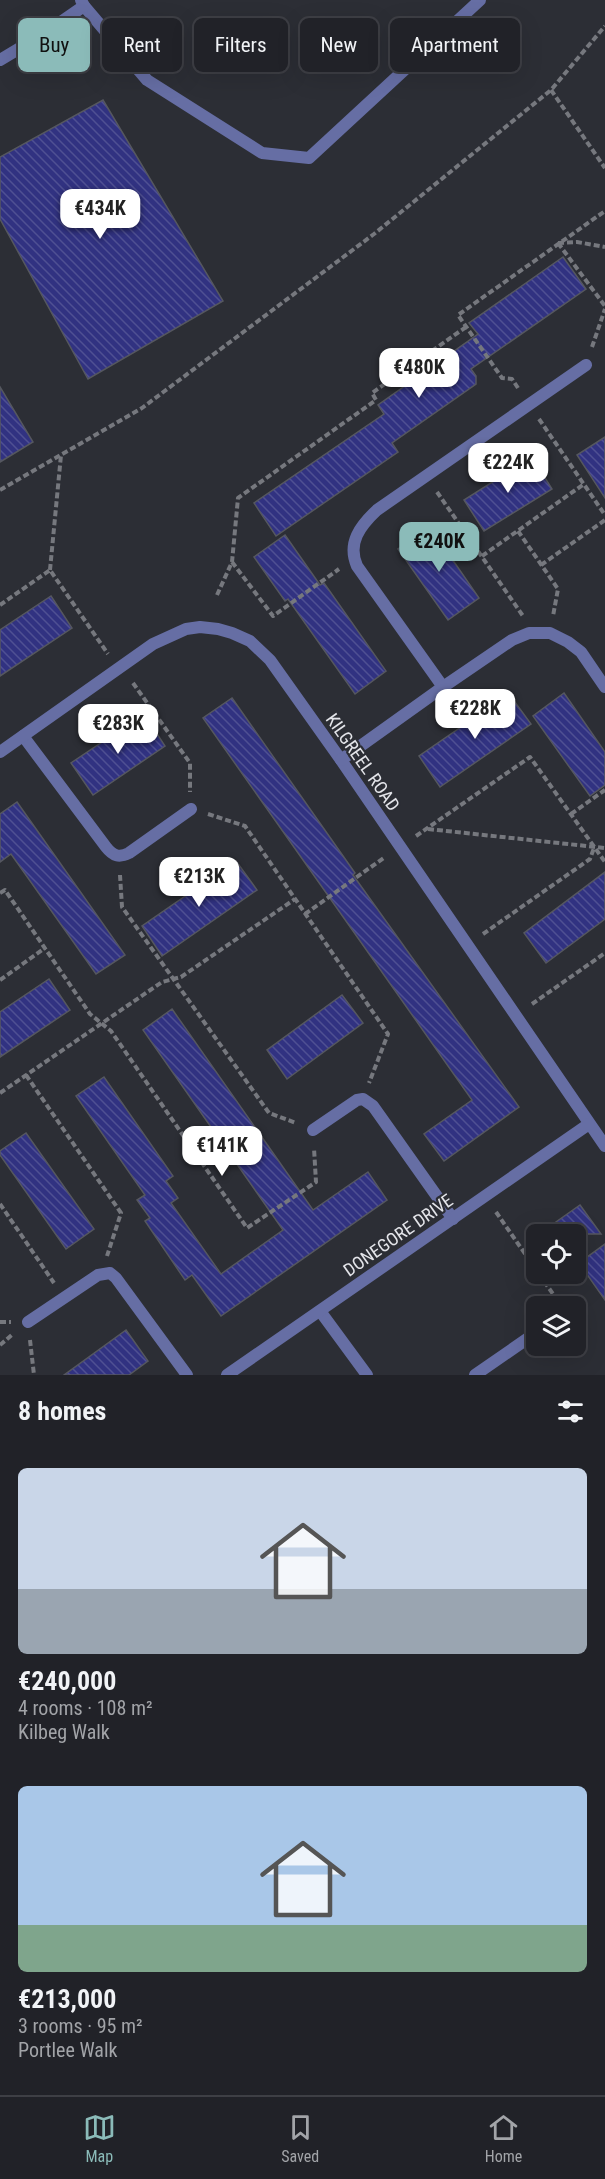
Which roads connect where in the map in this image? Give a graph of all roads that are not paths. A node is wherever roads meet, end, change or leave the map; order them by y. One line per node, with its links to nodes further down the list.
1 (480, 0): 2 (street)
2 (83, 3): 3 (street)
3 (0, 60)
4 (586, 365): 5 (street)
5 (443, 687): 6 (street); 9 (street)
6 (605, 687)
7 (23, 736): 8 (street, KILGREEL ROAD); 9 (street, KILGREEL ROAD); 10 (street)
8 (0, 752)
9 (341, 760): 11 (street, KILGREEL ROAD)
10 (191, 808)
11 (589, 1124): 13 (street, KILGREEL ROAD); 14 (street, DONEGORE DRIVE)
12 (313, 1130): 14 (street)
13 (605, 1146)
14 (453, 1219): 15 (street, DONEGORE DRIVE)
15 (320, 1311): 19 (street, DONEGORE DRIVE); 20 (street)
16 (28, 1322): 18 (street)
17 (526, 1340): 21 (street)
18 (187, 1375)
19 (227, 1375)
20 (367, 1375)
21 (475, 1375)

